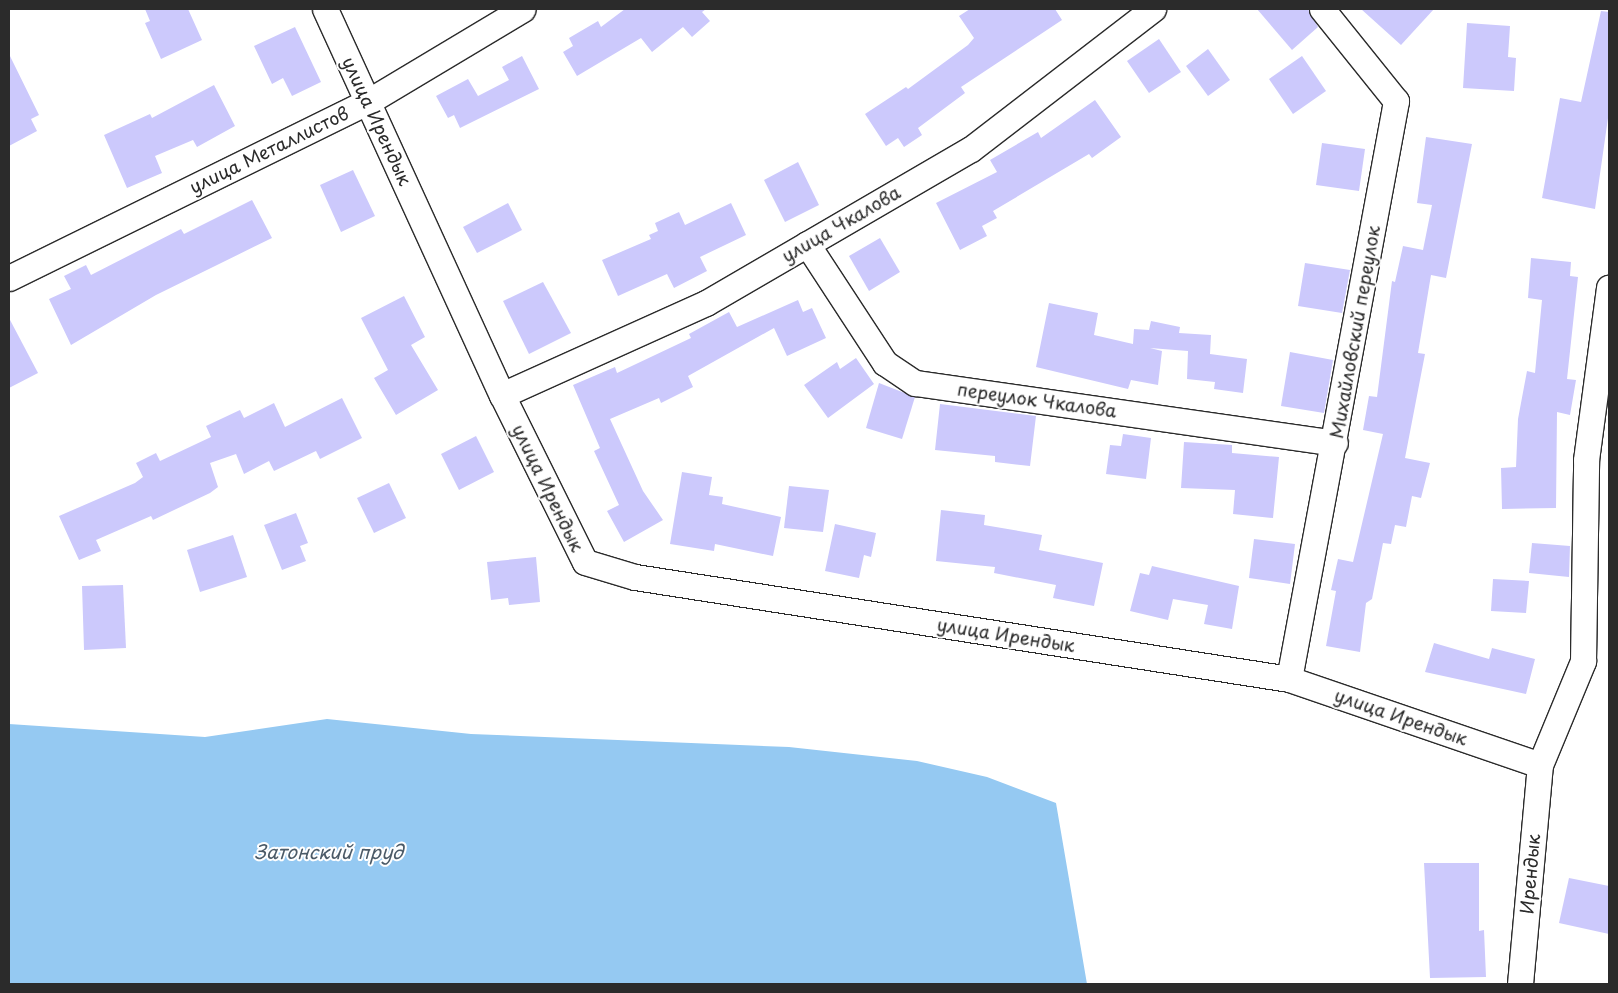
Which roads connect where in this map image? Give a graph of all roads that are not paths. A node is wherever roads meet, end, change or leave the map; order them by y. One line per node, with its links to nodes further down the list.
1 (325, 9): 5 (street, улица Ирендык)
2 (522, 9): 5 (street, улица Металлистов)
3 (1153, 9): 6 (street, улица Чкалова)
4 (1322, 9): 10 (street, Михайловский переулок)
5 (369, 101): 7 (street, улица Металлистов); 9 (street, улица Ирендык)
6 (807, 244): 9 (street, улица Чкалова); 10 (street, переулок Чкалова)
7 (9, 278)
8 (1609, 288): 12 (street)
9 (502, 395): 11 (street, улица Ирендык)
10 (1336, 443): 11 (street, Михайловский переулок)
11 (1289, 679): 12 (street, улица Ирендык)
12 (1540, 765): 13 (street, Ирендык)
13 (1520, 984)

